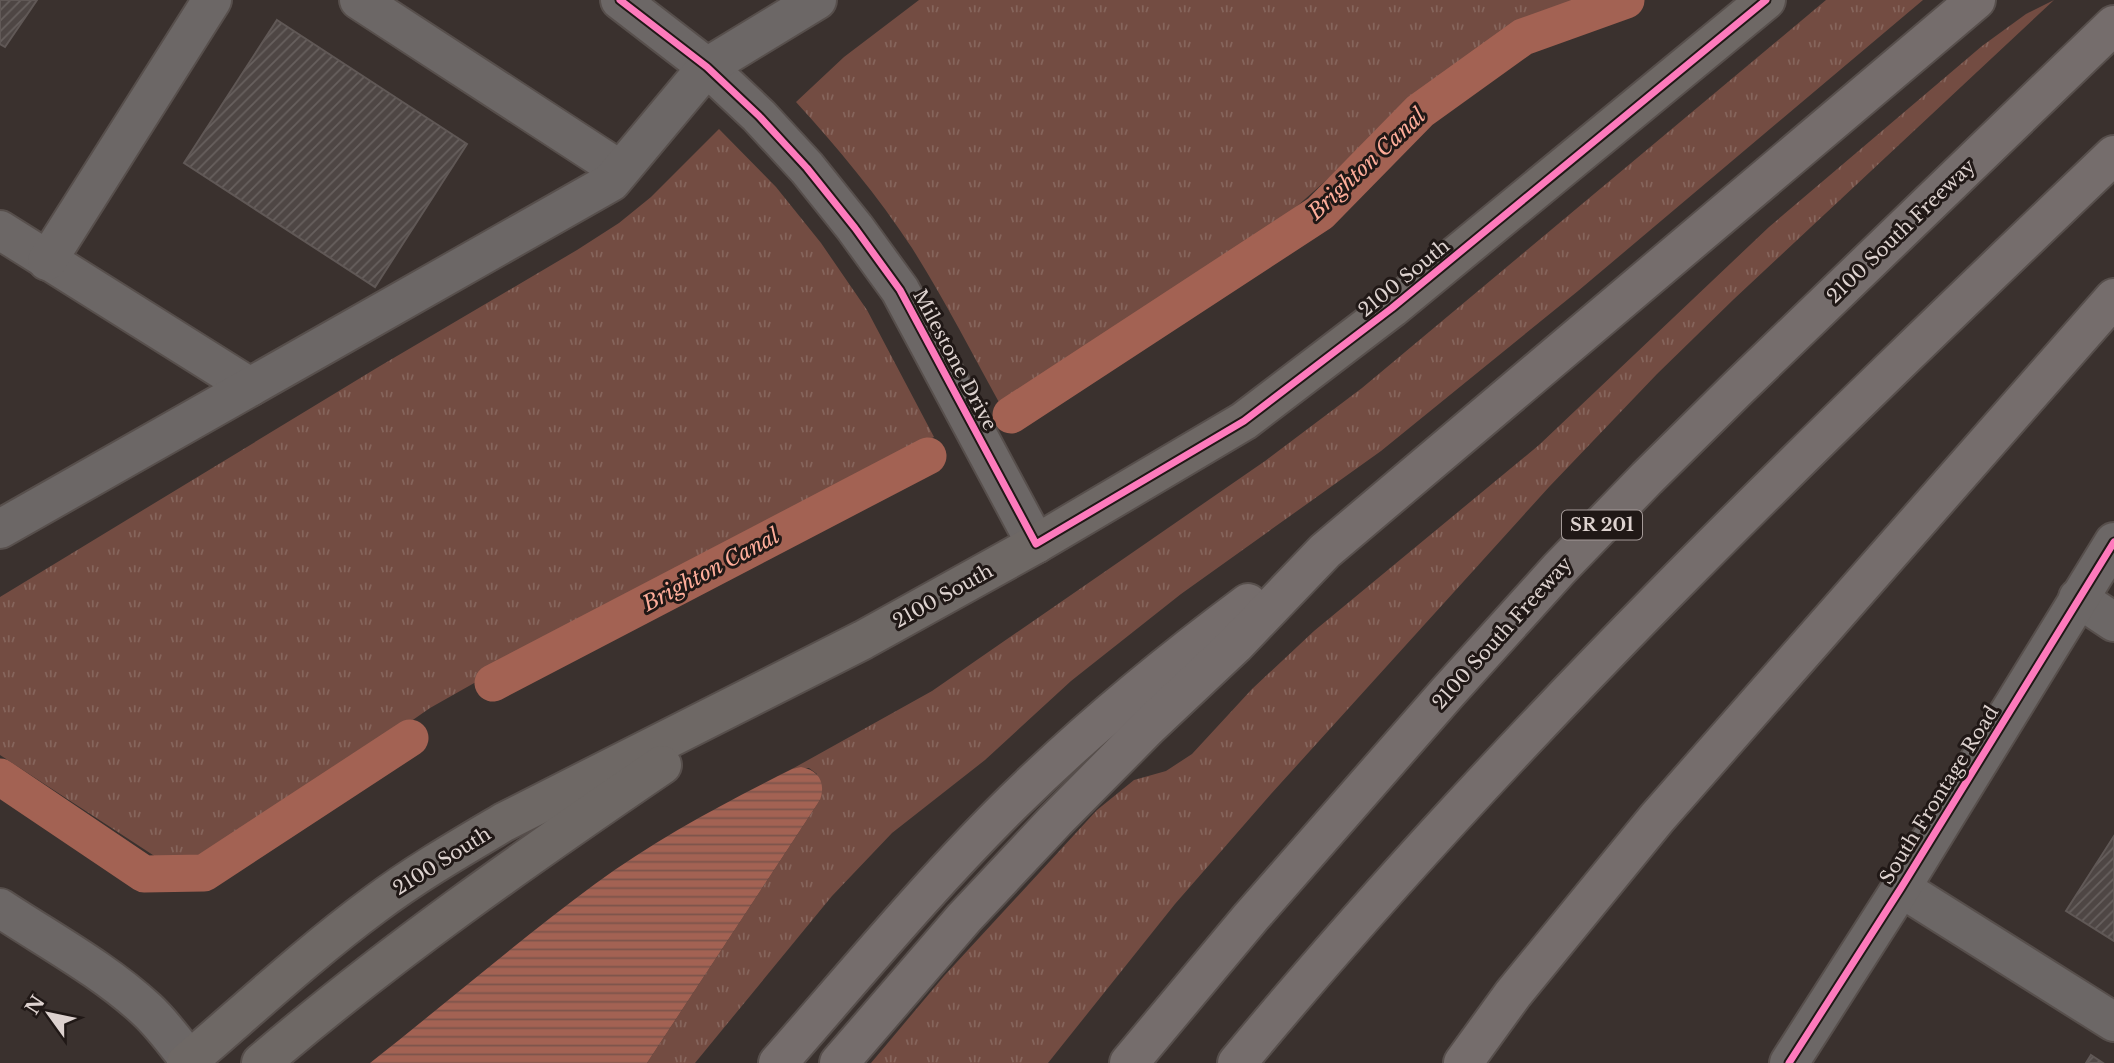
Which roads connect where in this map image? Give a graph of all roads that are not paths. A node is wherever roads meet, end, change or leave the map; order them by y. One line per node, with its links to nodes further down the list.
1 (212, 0): 12 (street)
2 (359, 0): 10 (street)
3 (620, 0): 8 (street, Milestone Drive)
4 (817, 0): 8 (street)
5 (1766, 0): 17 (main road, 2100 South)
6 (1976, 0): 18 (highway)
7 (2114, 25): 29 (highway, 2100 South Freeway / SR 201)
8 (707, 67): 10 (street); 17 (street, Milestone Drive)
9 (2114, 155): 30 (highway)
10 (620, 170): 14 (street)
11 (0, 230): 12 (street)
12 (47, 261): 14 (street)
13 (2114, 298): 31 (highway)
14 (250, 387): 15 (street)
15 (0, 529)
16 (2114, 542): 19 (street, South Frontage Road)
17 (1036, 544): 21 (main road, 2100 South)
18 (1325, 551): 27 (highway); 28 (highway)
19 (2078, 598): 20 (street); 22 (street, South Frontage Road)
20 (2114, 622)
21 (863, 640): 25 (main road, 2100 South); 26 (main road)
22 (1901, 888): 24 (street); 32 (street, South Frontage Road)
23 (0, 908): 25 (street)
24 (2114, 1022)
25 (188, 1062)
26 (261, 1063)
27 (778, 1063)
28 (839, 1063)
29 (1129, 1063)
30 (1237, 1063)
31 (1463, 1063)
32 (1788, 1063)

